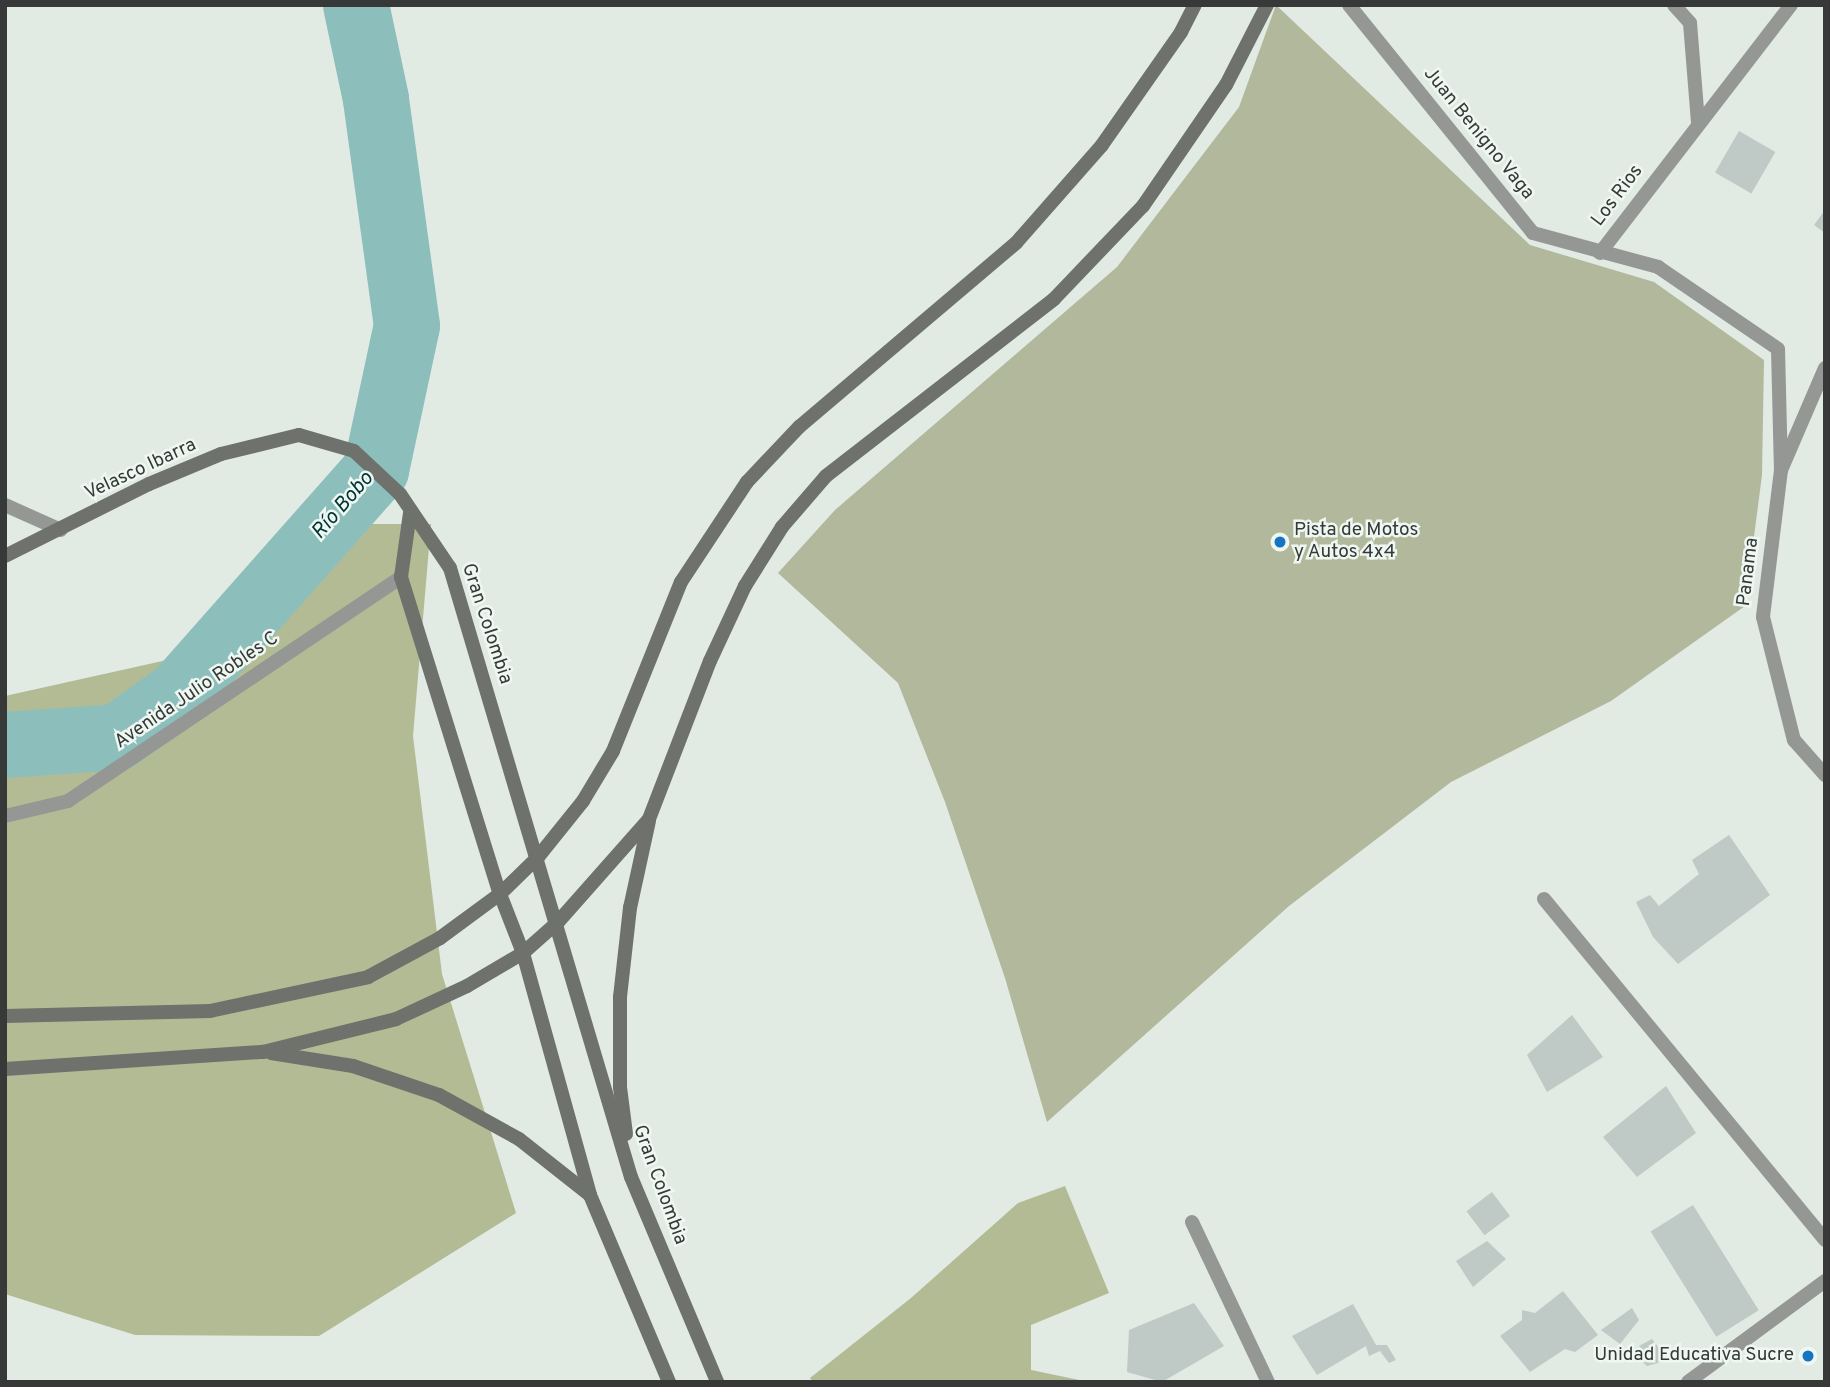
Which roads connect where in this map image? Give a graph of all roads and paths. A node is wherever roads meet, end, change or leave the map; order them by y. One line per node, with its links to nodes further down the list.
1 (1195, 5): 19 (main road)
2 (1267, 5): 18 (main road)
3 (1349, 5): 7 (street, Juan Benigno Vaga)
4 (1674, 5): 6 (street)
5 (1791, 5): 6 (street, Los Rios)
6 (1698, 122): 7 (street, Los Rios)
7 (1600, 253): 10 (street, Los Rios)
8 (1825, 368): 10 (street, Panama)
9 (299, 435): 12 (main road, Gran Colombia); 13 (main road, Velasco Ibarra)
10 (1781, 470): 16 (street, Panama)
11 (5, 505): 13 (street)
12 (410, 513): 15 (main road); 19 (main road, Gran Colombia)
13 (61, 530): 14 (main road, Velasco Ibarra)
14 (5, 556)
15 (401, 577): 17 (street, Avenida Julio Robles C); 20 (main road)
16 (1825, 775)
17 (5, 816)
18 (649, 819): 22 (main road); 27 (main road)
19 (538, 857): 20 (main road); 22 (main road, Gran Colombia)
20 (500, 894): 23 (main road); 24 (main road)
21 (1544, 898): 30 (street)
22 (558, 922): 23 (main road); 27 (main road, Gran Colombia)
23 (523, 953): 25 (main road); 28 (main road)
24 (5, 1016)
25 (263, 1052): 26 (main road); 28 (main road)
26 (5, 1069)
27 (631, 1177): 33 (main road, Gran Colombia)
28 (590, 1195): 32 (main road)
29 (1192, 1222): 34 (street)
30 (1825, 1240)
31 (1825, 1281): 35 (street)
32 (669, 1382)
33 (718, 1382)
34 (1268, 1382)
35 (1688, 1382)

